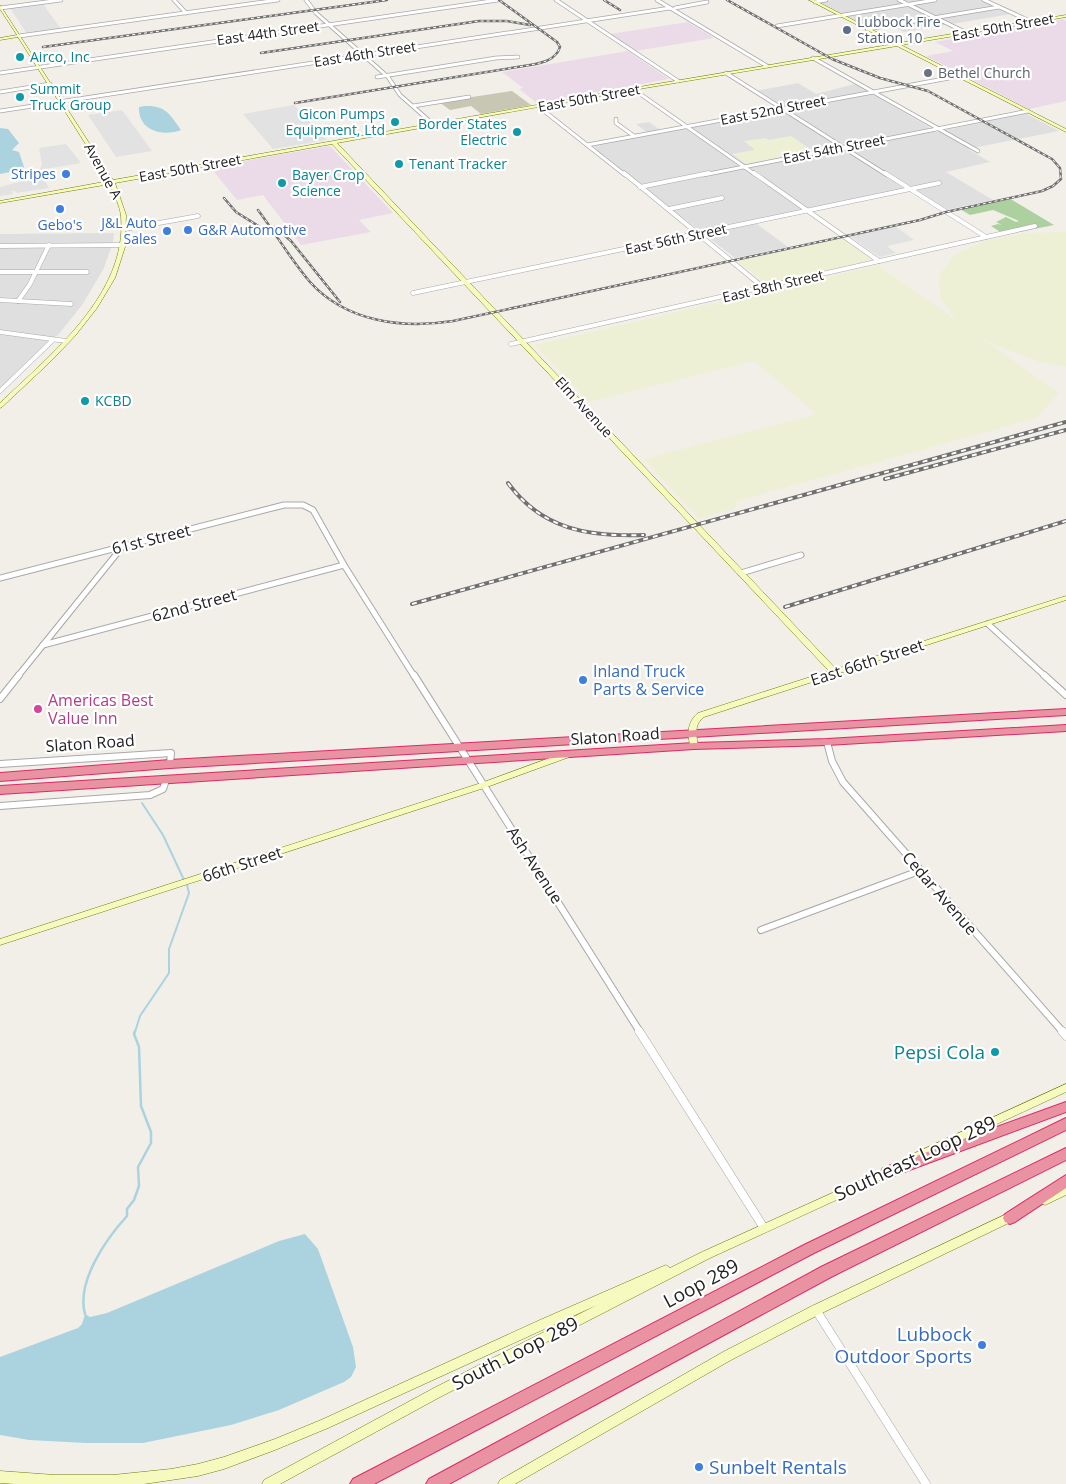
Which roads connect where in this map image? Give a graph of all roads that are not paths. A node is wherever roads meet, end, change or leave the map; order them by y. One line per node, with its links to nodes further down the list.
1 (61, 0): 16 (street)
2 (174, 0): 19 (street)
3 (278, 0): 19 (street)
4 (306, 0): 25 (street)
5 (498, 0): 25 (street, East 44th Street)
6 (556, 0): 23 (street)
7 (657, 0): 18 (street)
8 (826, 0): 13 (street)
9 (899, 0): 15 (street)
10 (935, 0): 15 (street)
11 (985, 0): 12 (street); 17 (street)
12 (992, 0)
13 (813, 1): 20 (main road)
14 (707, 2): 32 (street)
15 (908, 4): 20 (street); 22 (street)
16 (0, 7): 29 (main road, Avenue A)
17 (999, 7): 22 (street); 24 (street)
18 (670, 8): 23 (street, East 46th Street); 36 (street)
19 (186, 13): 29 (street)
20 (840, 15): 26 (street); 27 (main road)
21 (1066, 16): 24 (main road, East 50th Street)
22 (935, 18): 27 (street); 28 (street)
23 (586, 20): 33 (street, East 46th Street); 43 (street)
24 (1032, 22): 28 (main road, East 50th Street)
25 (329, 25): 33 (street); 37 (street, East 44th Street)
26 (777, 26)
27 (867, 29): 31 (main road)
28 (967, 34): 31 (main road, East 50th Street)
29 (19, 36): 30 (main road); 37 (main road, Avenue A)
30 (0, 39)
31 (897, 45): 35 (main road, East 50th Street); 41 (main road)
32 (747, 52)
33 (362, 55): 40 (street); 49 (street, East 46th Street)
34 (518, 57): 40 (street)
35 (813, 58): 36 (main road, East 50th Street); 47 (street)
36 (767, 66): 39 (main road, East 50th Street)
37 (39, 67): 38 (street, East 44th Street); 44 (main road, Avenue A)
38 (0, 73)
39 (726, 73): 43 (main road, East 50th Street); 52 (street)
40 (386, 76): 42 (street); 50 (street)
41 (960, 76): 47 (street, East 52nd Street); 54 (main road)
42 (377, 77)
43 (678, 82): 45 (main road, East 50th Street)
44 (50, 84): 46 (street); 49 (main road, Avenue A)
45 (633, 89): 51 (main road, East 50th Street); 57 (street)
46 (0, 92)
47 (872, 92): 52 (street, East 52nd Street); 58 (street)
48 (469, 97): 50 (street)
49 (61, 102): 53 (street, East 46th Street); 66 (main road, Avenue A)
50 (413, 106): 56 (street)
51 (539, 107): 56 (main road, East 50th Street); 62 (street)
52 (782, 109): 57 (street, East 52nd Street); 63 (street)
53 (0, 111)
54 (1028, 111): 58 (street, East 54th Street); 59 (main road)
55 (616, 119): 60 (street)
56 (434, 125): 61 (main road, East 50th Street)
57 (687, 126): 60 (street, East 52nd Street); 65 (street)
58 (936, 129): 63 (street, East 54th Street); 64 (street)
59 (1066, 131)
60 (634, 136): 62 (street, East 52nd Street)
61 (333, 142): 66 (main road, East 50th Street); 86 (main road, Elm Avenue)
62 (587, 145): 68 (street)
63 (843, 147): 65 (street, East 54th Street); 69 (street)
64 (978, 151)
65 (744, 166): 68 (street, East 54th Street); 73 (street)
66 (112, 182): 71 (main road, East 50th Street); 76 (main road, Avenue A)
67 (939, 183): 69 (street, East 56th Street)
68 (640, 187): 72 (street)
69 (910, 190): 73 (street, East 56th Street); 78 (street)
70 (722, 198): 72 (street)
71 (0, 202)
72 (669, 209): 77 (street)
73 (807, 211): 77 (street, East 56th Street); 82 (street)
74 (198, 216): 76 (street)
75 (1035, 226): 78 (street, East 58th Street)
76 (125, 229): 80 (main road, Avenue A)
77 (698, 234): 86 (street, East 56th Street); 87 (street)
78 (986, 237): 82 (street, East 58th Street)
79 (49, 245): 80 (street); 81 (street); 84 (street)
80 (123, 245): 94 (main road, Avenue A)
81 (0, 246)
82 (879, 262): 87 (street, East 58th Street)
83 (0, 272): 84 (street)
84 (36, 272): 85 (street); 90 (street)
85 (87, 272)
86 (466, 282): 88 (street, East 56th Street); 95 (main road, Elm Avenue)
87 (764, 288): 95 (street, East 58th Street)
88 (413, 294)
89 (0, 300): 90 (street)
90 (18, 301): 91 (street)
91 (71, 304)
92 (0, 332): 93 (street)
93 (53, 340): 94 (street); 97 (street)
94 (66, 341): 98 (main road, Avenue A)
95 (523, 342): 96 (street, East 58th Street); 103 (main road, Elm Avenue)
96 (511, 344)
97 (0, 390)
98 (0, 406)
99 (303, 504): 100 (street, 61st Street); 102 (street, Ash Avenue)
100 (123, 546): 104 (street, 61st Street); 107 (street)
101 (801, 554): 103 (street)
102 (344, 565): 107 (street, 62nd Street); 118 (street, Ash Avenue)
103 (741, 573): 108 (main road, Elm Avenue)
104 (0, 578)
105 (1066, 598): 106 (main road, East 66th Street)
106 (988, 624): 108 (main road, East 66th Street); 109 (street)
107 (43, 645): 110 (street)
108 (835, 673): 114 (main road, East 66th Street)
109 (1066, 695)
110 (0, 699)
111 (1066, 712): 112 (highway, Slaton Road)
112 (891, 722): 114 (highway, Slaton Road); 115 (highway)
113 (1066, 728): 115 (highway, Slaton Road)
114 (692, 733): 117 (main road); 118 (highway, Slaton Road)
115 (896, 738): 116 (highway, Slaton Road)
116 (828, 742): 117 (highway, Slaton Road); 130 (street, Cedar Avenue)
117 (694, 746): 119 (highway, Slaton Road)
118 (461, 748): 120 (street, Ash Avenue); 122 (highway, Slaton Road)
119 (569, 754): 120 (highway, Slaton Road); 126 (main road)
120 (469, 760): 124 (highway, Slaton Road); 126 (street, Ash Avenue)
121 (0, 764): 122 (street, Slaton Road)
122 (170, 764): 123 (highway, Slaton Road); 124 (highway)
123 (2, 776)
124 (166, 780): 125 (highway, Slaton Road); 129 (street)
125 (88, 785): 127 (highway, Slaton Road); 128 (highway)
126 (484, 785): 132 (main road, 66th Street); 142 (street, Ash Avenue)
127 (0, 790)
128 (0, 795)
129 (0, 806)
130 (920, 870): 131 (street); 133 (street, Cedar Avenue)
131 (761, 930)
132 (0, 942)
133 (1066, 1036)
134 (1066, 1088): 138 (main road, Southeast Loop 289)
135 (1066, 1107): 138 (highway)
136 (1066, 1124): 147 (highway, Loop 289)
137 (1066, 1154): 148 (highway)
138 (888, 1172): 142 (main road, Southeast Loop 289)
139 (1066, 1181): 141 (highway)
140 (1066, 1190): 141 (main road)
141 (1010, 1218): 144 (main road)
142 (764, 1228): 143 (main road, South Loop 289)
143 (706, 1255): 145 (main road); 146 (main road, South Loop 289)
144 (816, 1310): 149 (main road); 150 (street)
145 (0, 1477)
146 (268, 1484)
147 (358, 1484)
148 (434, 1484)
149 (505, 1484)
150 (926, 1484)

